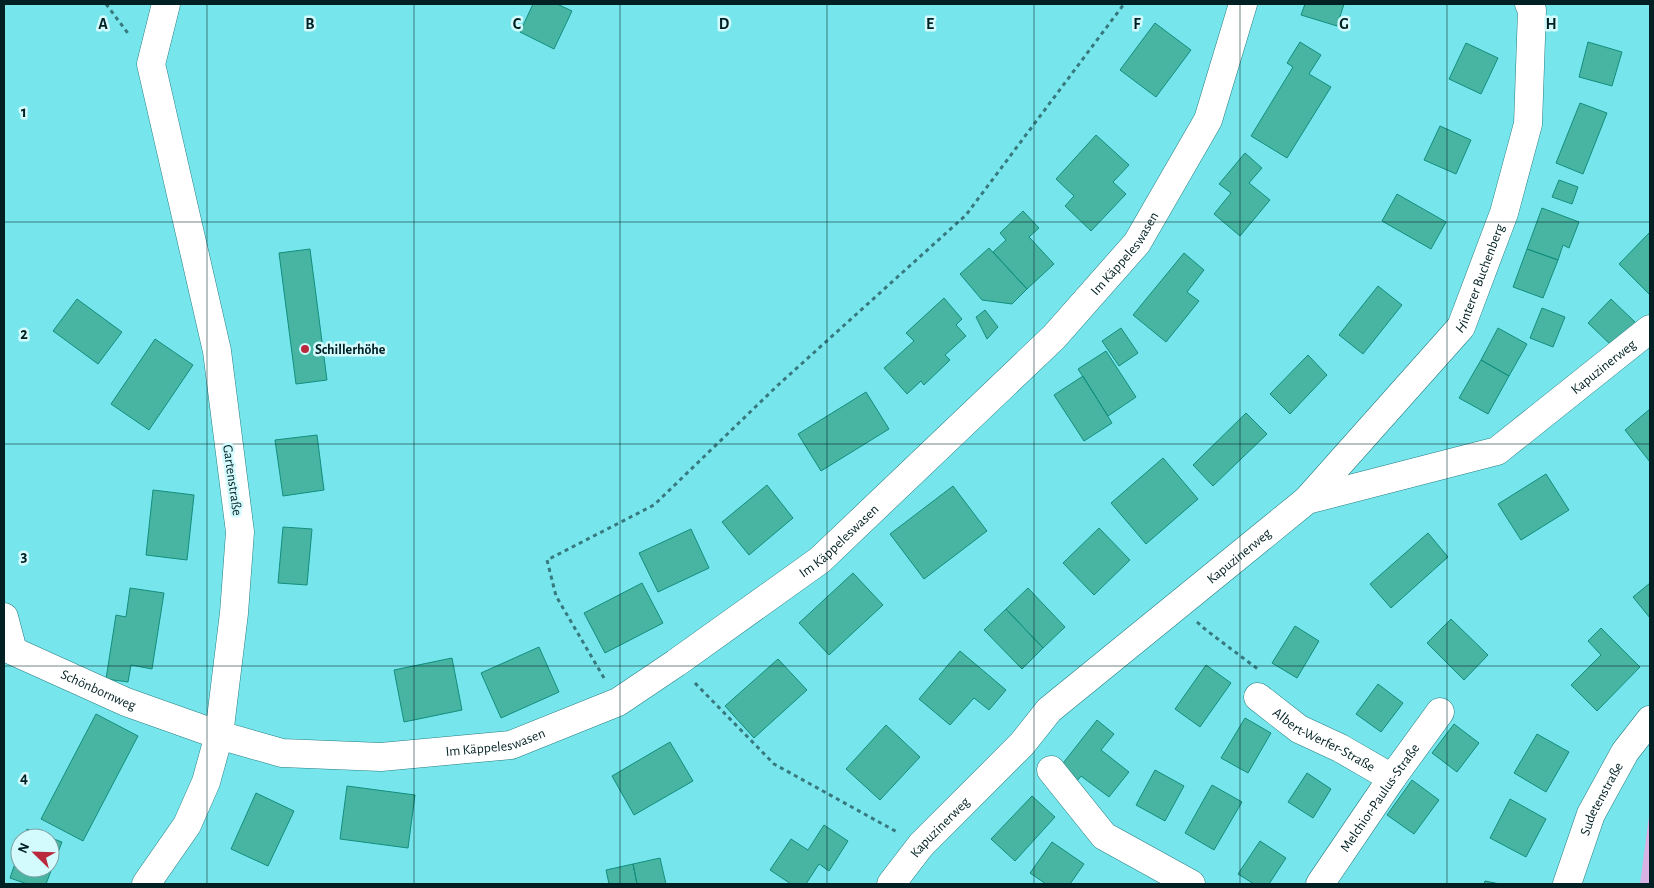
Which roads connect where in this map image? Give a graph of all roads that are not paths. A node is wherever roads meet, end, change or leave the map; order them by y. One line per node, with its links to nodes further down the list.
1 (166, 4): 10 (street, Gartenstraße)
2 (1243, 4): 10 (street, Im Käppeleswasen)
3 (1537, 6): 5 (street, Hinterer Buchenberg)
4 (1650, 328): 5 (street, Kapuzinerweg)
5 (1307, 500): 14 (street, Kapuzinerweg)
6 (4, 617): 10 (street, Schönbornweg)
7 (1258, 697): 12 (street, Albert-Werfer-Straße)
8 (1440, 712): 12 (street, Melchior-Paulus-Straße)
9 (1650, 720): 17 (street, Sudetenstraße)
10 (219, 734): 13 (street, Gartenstraße)
11 (1051, 770): 15 (street)
12 (1392, 778): 16 (street, Melchior-Paulus-Straße)
13 (146, 884)
14 (891, 884)
15 (1191, 884)
16 (1320, 884)
17 (1568, 884)

